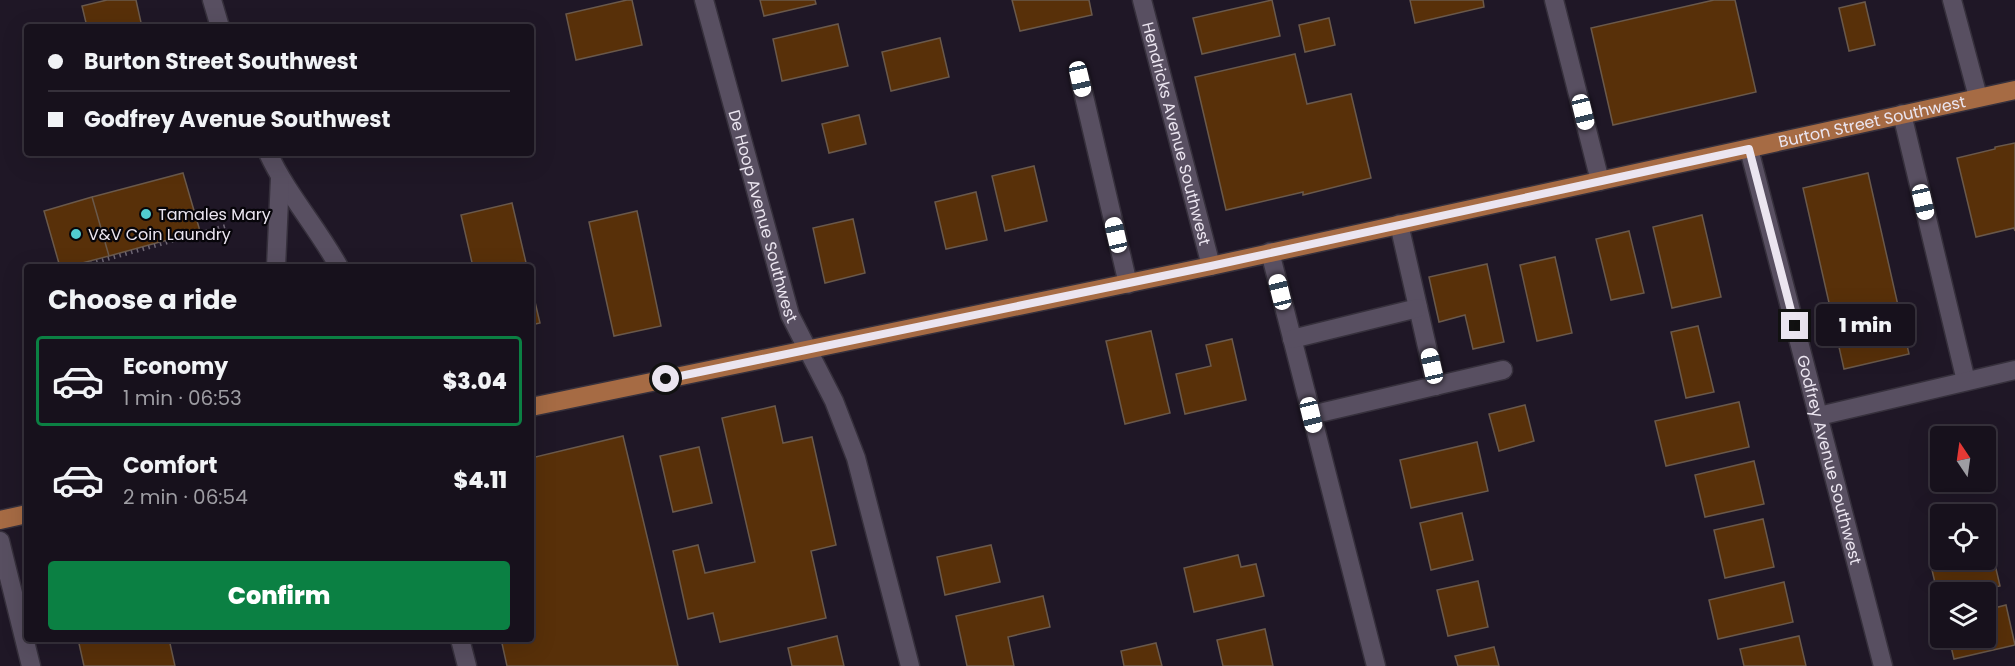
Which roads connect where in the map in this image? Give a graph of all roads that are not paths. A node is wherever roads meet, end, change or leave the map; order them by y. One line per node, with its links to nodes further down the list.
1 (212, 0): 6 (street)
2 (704, 0): 23 (street, De Hoop Avenue Southwest)
3 (1142, 0): 19 (street, Hendricks Avenue Southwest)
4 (1554, 0): 14 (street)
5 (1952, 0): 9 (street)
6 (219, 24)
7 (1080, 79): 20 (street)
8 (2015, 90): 9 (main road, Burton Street Southwest)
9 (1978, 97): 10 (main road, Burton Street Southwest)
10 (1902, 114): 11 (main road, Burton Street Southwest); 26 (street)
11 (1749, 149): 14 (main road, Burton Street Southwest); 30 (street, Godfrey Avenue Southwest)
12 (269, 156): 13 (street)
13 (280, 178): 17 (street); 18 (street)
14 (1600, 181): 15 (main road, Burton Street Southwest)
15 (1400, 224): 16 (main road, Burton Street Southwest); 21 (street)
16 (1270, 252): 19 (main road, Burton Street Southwest); 22 (street)
17 (276, 264)
18 (337, 264)
19 (1211, 266): 20 (main road, Burton Street Southwest)
20 (1128, 284): 23 (main road, Burton Street Southwest)
21 (1418, 308): 22 (street); 27 (street)
22 (1292, 339): 29 (street)
23 (808, 350): 28 (main road, Burton Street Southwest); 39 (street, De Hoop Avenue Southwest)
24 (1503, 370): 27 (street)
25 (2015, 370): 26 (street)
26 (1966, 381): 30 (street)
27 (1436, 386): 29 (street)
28 (534, 406)
29 (1311, 415): 40 (street)
30 (1819, 416): 41 (street, Godfrey Avenue Southwest)
31 (24, 515): 32 (main road)
32 (0, 520)
33 (0, 541): 34 (street)
34 (24, 638)
35 (25, 642): 37 (street)
36 (461, 642): 38 (street)
37 (31, 666)
38 (467, 666)
39 (910, 666)
40 (1376, 666)
41 (1883, 666)

